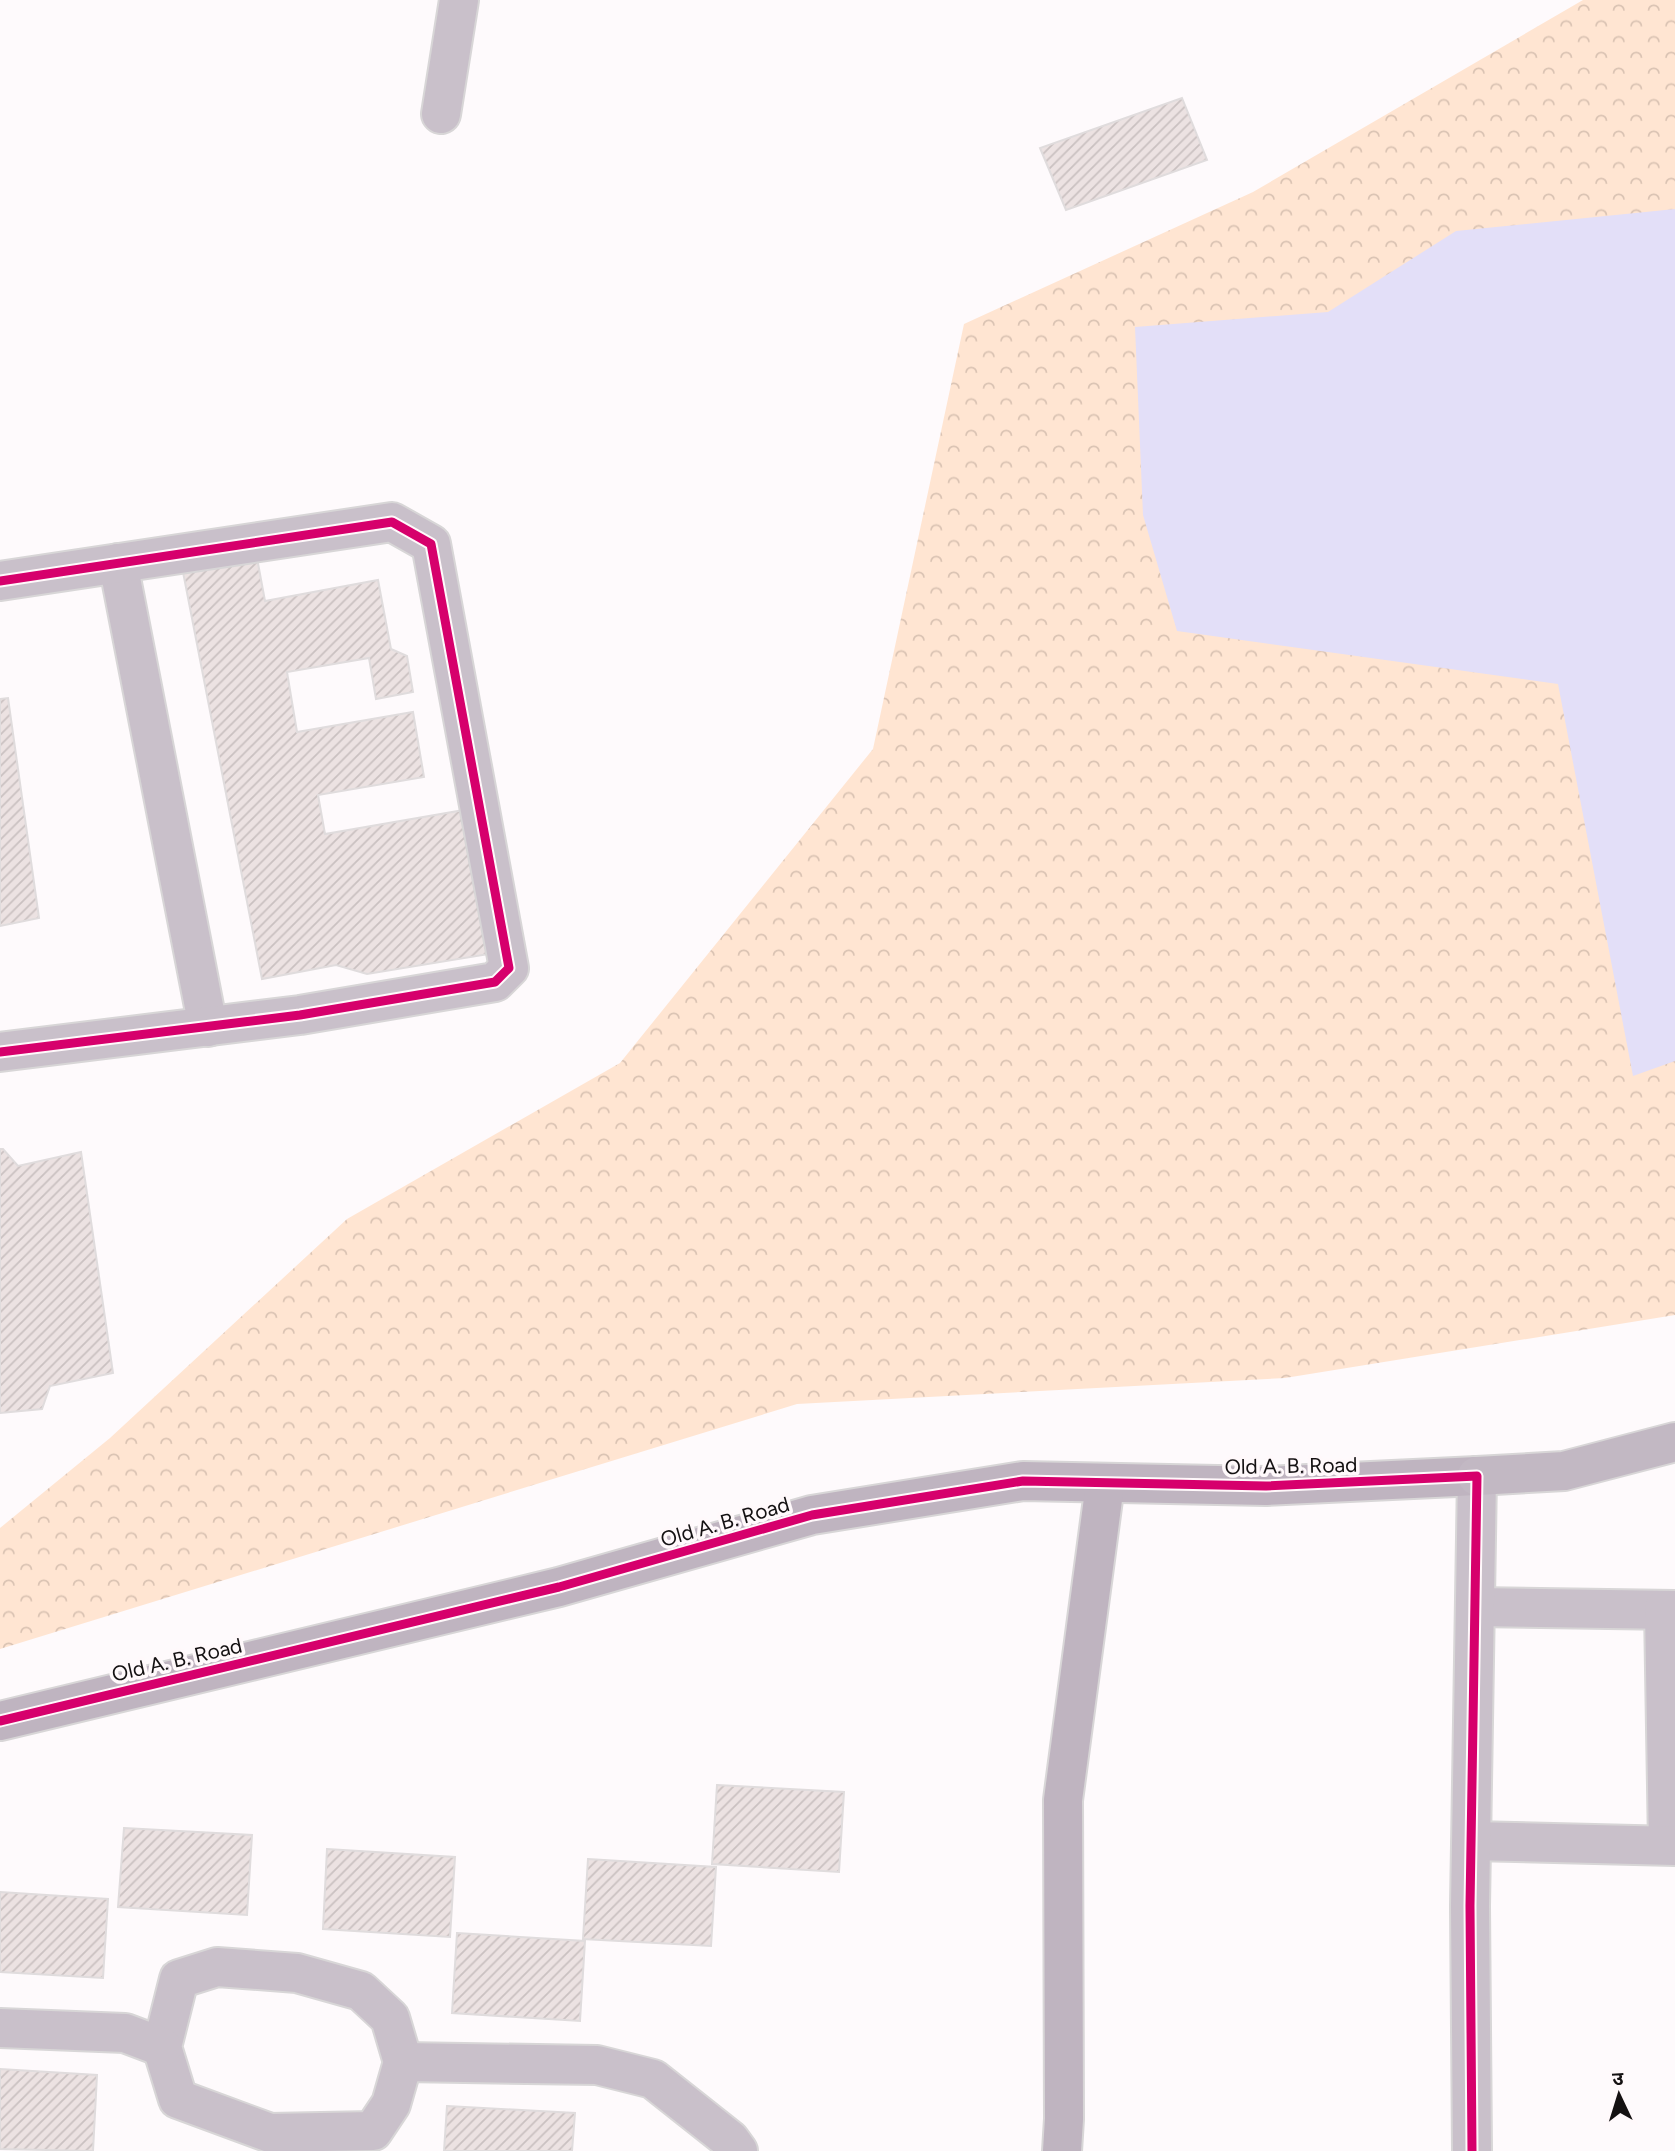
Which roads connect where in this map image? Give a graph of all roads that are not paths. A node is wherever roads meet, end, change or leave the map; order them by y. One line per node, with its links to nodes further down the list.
1 (459, 0): 2 (street)
2 (441, 114)
3 (118, 563): 4 (street); 5 (street); 5 (street)
4 (0, 581)
5 (208, 1027): 6 (street)
6 (0, 1052)
7 (1675, 1442): 8 (main road, Old A. B. Road)
8 (1477, 1476): 9 (street, Old A. B. Road); 10 (street)
9 (1105, 1484): 12 (street, Old A. B. Road); 20 (street)
10 (1475, 1607): 11 (street); 13 (street)
11 (1670, 1610): 14 (street)
12 (0, 1720)
13 (1472, 1841): 14 (street); 21 (street)
14 (1672, 1845)
15 (0, 2028): 16 (street)
16 (162, 2047): 17 (street); 18 (street)
17 (403, 2062): 18 (street); 19 (street)
18 (269, 2142)
19 (738, 2151)
20 (1062, 2151)
21 (1472, 2151)

